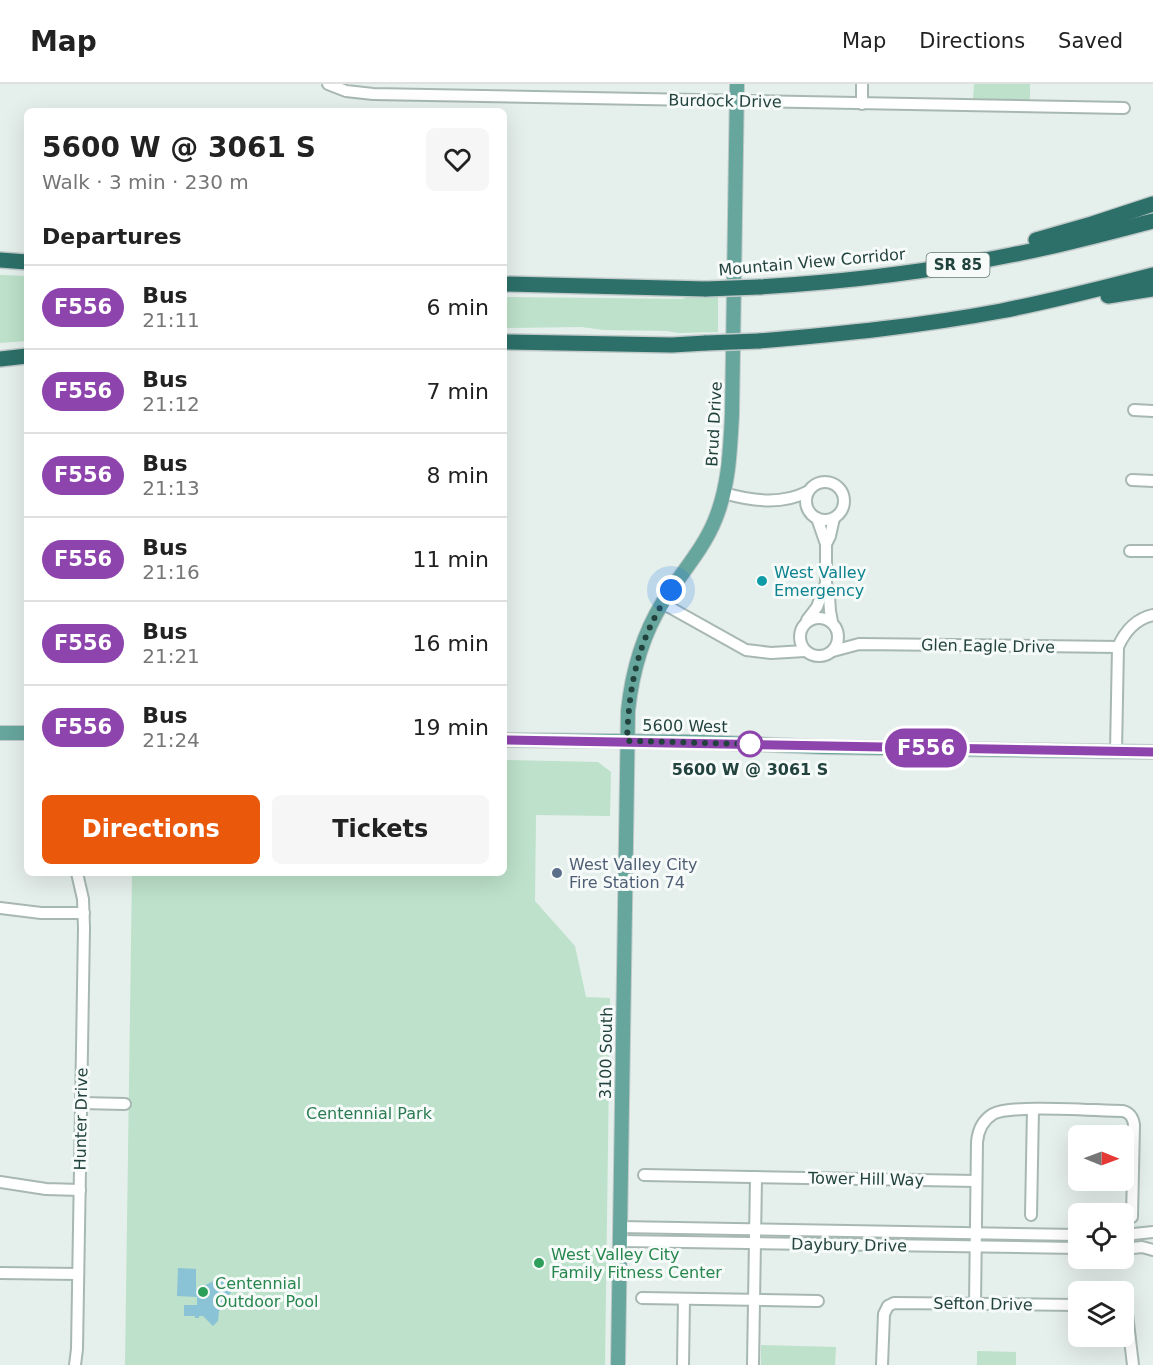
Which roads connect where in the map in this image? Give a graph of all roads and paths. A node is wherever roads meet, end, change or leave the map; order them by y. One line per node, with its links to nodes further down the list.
1 (328, 84): 4 (street, Burdock Drive)
2 (737, 84): 4 (main road, Brud Drive)
3 (862, 84): 5 (street)
4 (737, 101): 5 (street, Burdock Drive); 24 (main road, Brud Drive)
5 (862, 104): 6 (street, Burdock Drive)
6 (1124, 108)
7 (1153, 204): 13 (highway)
8 (1153, 221): 13 (highway, Mountain View Corridor / SR 85)
9 (0, 260): 10 (highway)
10 (24, 262)
11 (1153, 275): 15 (highway)
12 (507, 284): 13 (highway, Mountain View Corridor / SR 85, bridge)
13 (804, 284)
14 (1153, 289): 15 (highway)
15 (1045, 302): 16 (highway, bridge)
16 (507, 342)
17 (24, 356): 18 (highway)
18 (0, 359)
19 (1134, 410): 20 (street)
20 (1153, 411)
21 (1132, 480): 22 (street)
22 (1153, 481)
23 (807, 492): 25 (street); 26 (street); 27 (street)
24 (724, 493): 25 (street); 33 (main road, Brud Drive)
25 (784, 500): 26 (street)
26 (807, 508): 28 (street)
27 (834, 518): 28 (street); 29 (street)
28 (817, 519): 29 (street)
29 (826, 544): 32 (street)
30 (1130, 551): 31 (street)
31 (1153, 551)
32 (826, 583): 35 (street); 36 (street)
33 (662, 603): 42 (street); 46 (main road, Brud Drive)
34 (1153, 615): 39 (street)
35 (806, 622): 36 (street); 37 (street)
36 (835, 626): 38 (street); 41 (street)
37 (800, 640): 40 (street); 42 (street)
38 (859, 644): 39 (street, Glen Eagle Drive); 41 (street, Glen Eagle Drive)
39 (1118, 647): 47 (street)
40 (805, 651): 41 (street); 42 (street)
41 (833, 651)
42 (784, 652)
43 (0, 733): 44 (main road)
44 (24, 733)
45 (507, 740): 46 (main road, 5600 West)
46 (627, 741): 47 (main road, 5600 West); 64 (main road, 3100 South)
47 (1116, 751): 48 (main road, 5600 West)
48 (1153, 752)
49 (78, 876): 51 (street, Hunter Drive)
50 (0, 908): 51 (street)
51 (84, 913): 52 (street, Hunter Drive)
52 (81, 1103): 53 (street); 59 (street, Hunter Drive)
53 (125, 1104)
54 (1033, 1109): 57 (street); 60 (street); 61 (street)
55 (644, 1175): 56 (street, Tower Hill Way)
56 (756, 1177): 57 (street, Tower Hill Way); 62 (street)
57 (976, 1181): 65 (street)
58 (0, 1182): 59 (street)
59 (80, 1190): 74 (street, Hunter Drive)
60 (1132, 1203)
61 (1031, 1215)
62 (755, 1230): 64 (street, Daybury Drive); 65 (street, Daybury Drive); 68 (street)
63 (1153, 1232): 66 (street)
64 (620, 1234): 68 (street, Daybury Drive); 83 (main road, 3100 South)
65 (975, 1234): 67 (street, Daybury Drive); 69 (street)
66 (1134, 1234)
67 (1068, 1235)
68 (755, 1244): 69 (street, Daybury Drive); 77 (street)
69 (975, 1247): 70 (street, Daybury Drive); 79 (street)
70 (1068, 1248)
71 (1134, 1248): 72 (street)
72 (1153, 1250)
73 (0, 1273): 74 (street)
74 (78, 1274): 82 (street, Hunter Drive)
75 (642, 1298): 76 (street)
76 (684, 1299): 77 (street); 84 (street)
77 (754, 1300): 78 (street); 85 (street)
78 (818, 1301)
79 (975, 1304): 80 (street, Sefton Drive); 86 (street, Sefton Drive)
80 (1068, 1305)
81 (1131, 1347): 87 (street)
82 (75, 1365)
83 (618, 1365)
84 (682, 1365)
85 (753, 1365)
86 (882, 1365)
87 (1133, 1365)

